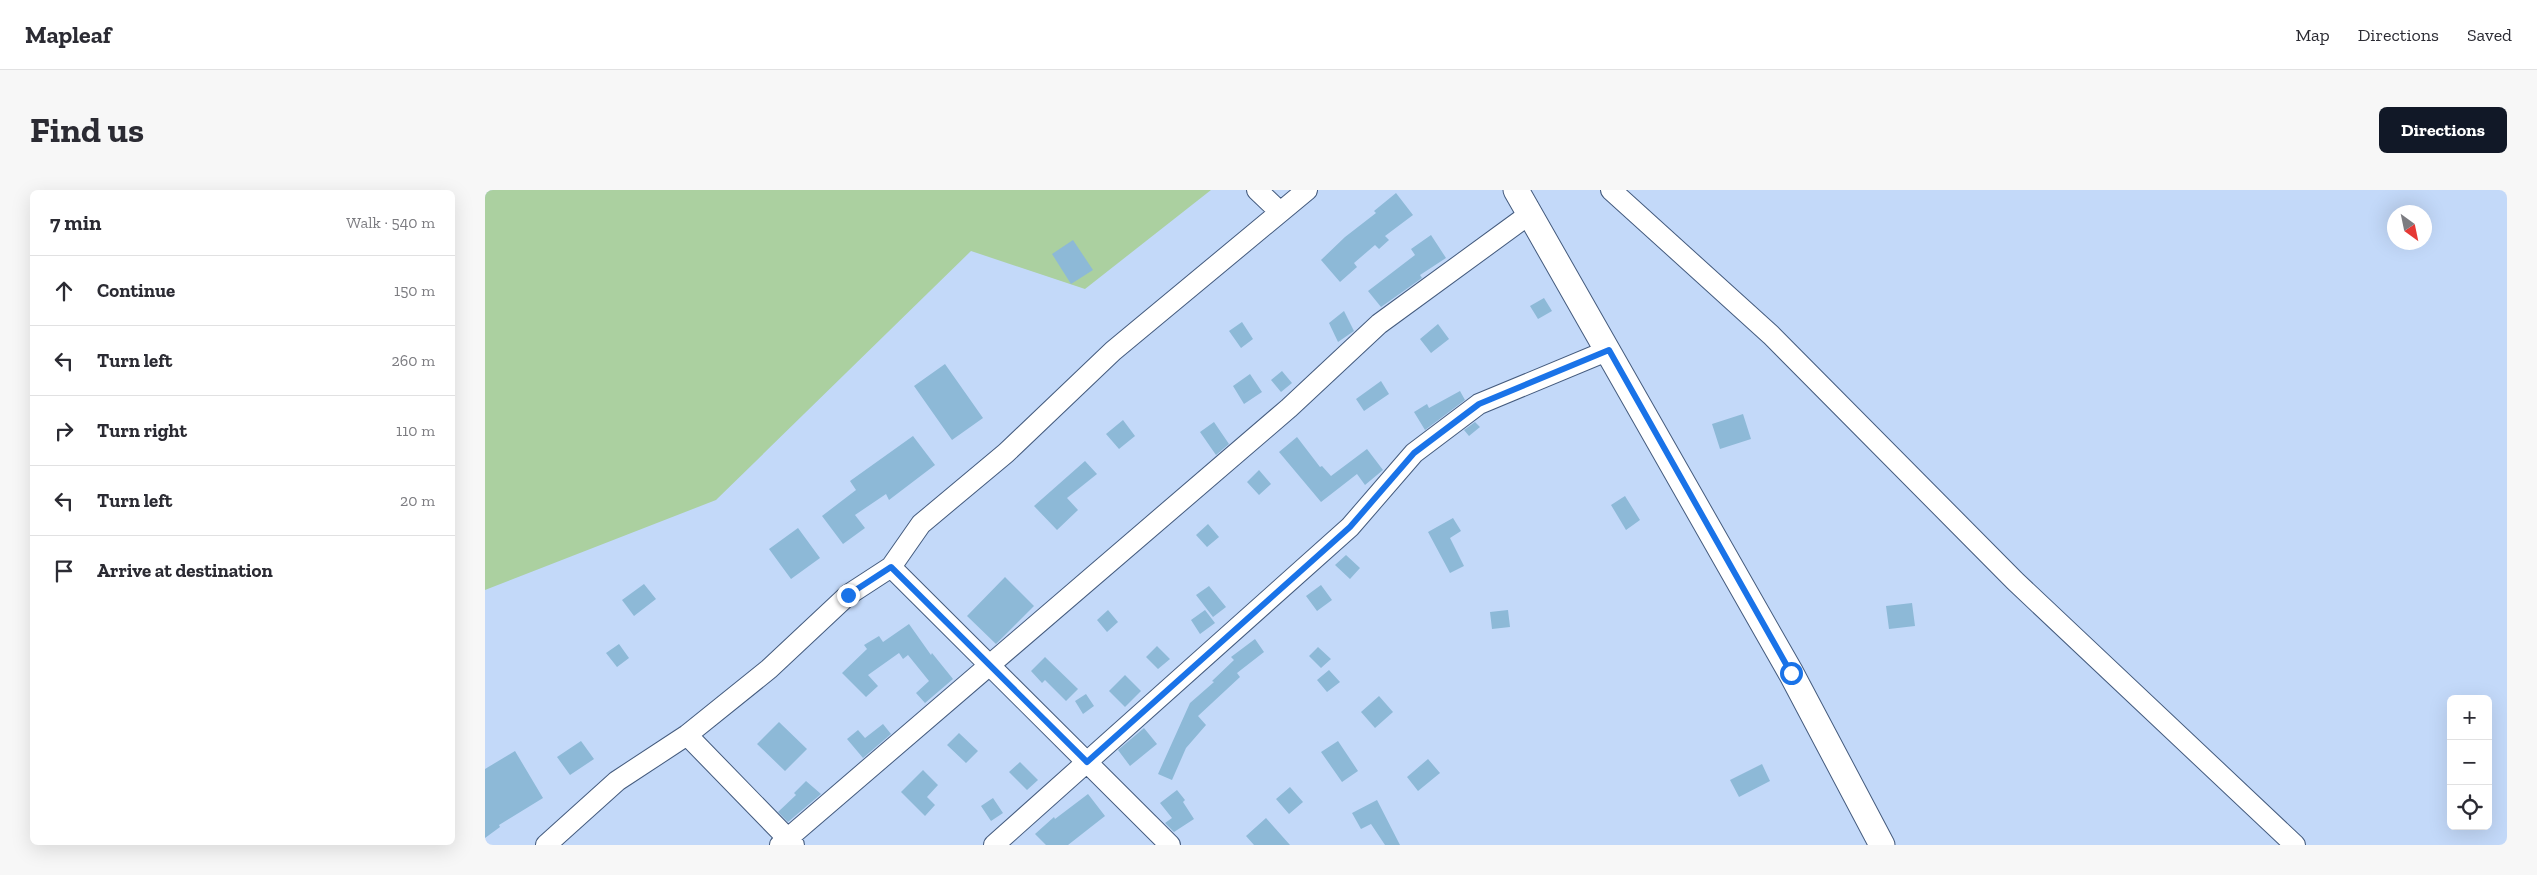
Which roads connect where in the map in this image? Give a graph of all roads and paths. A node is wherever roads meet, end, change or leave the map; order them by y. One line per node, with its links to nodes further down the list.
1 (1257, 190): 5 (street)
2 (1307, 190): 5 (street)
3 (1516, 190): 6 (main road)
4 (1611, 190): 17 (street)
5 (1280, 212): 8 (street)
6 (1531, 213): 7 (main road); 9 (street)
7 (1609, 350): 11 (street); 16 (main road)
8 (891, 567): 9 (street); 10 (street)
9 (990, 665): 11 (street); 12 (street)
10 (687, 735): 12 (street); 13 (street)
11 (1087, 762): 14 (street); 15 (street)
12 (787, 843)
13 (546, 845)
14 (994, 845)
15 (1170, 845)
16 (1882, 845)
17 (2295, 845)

